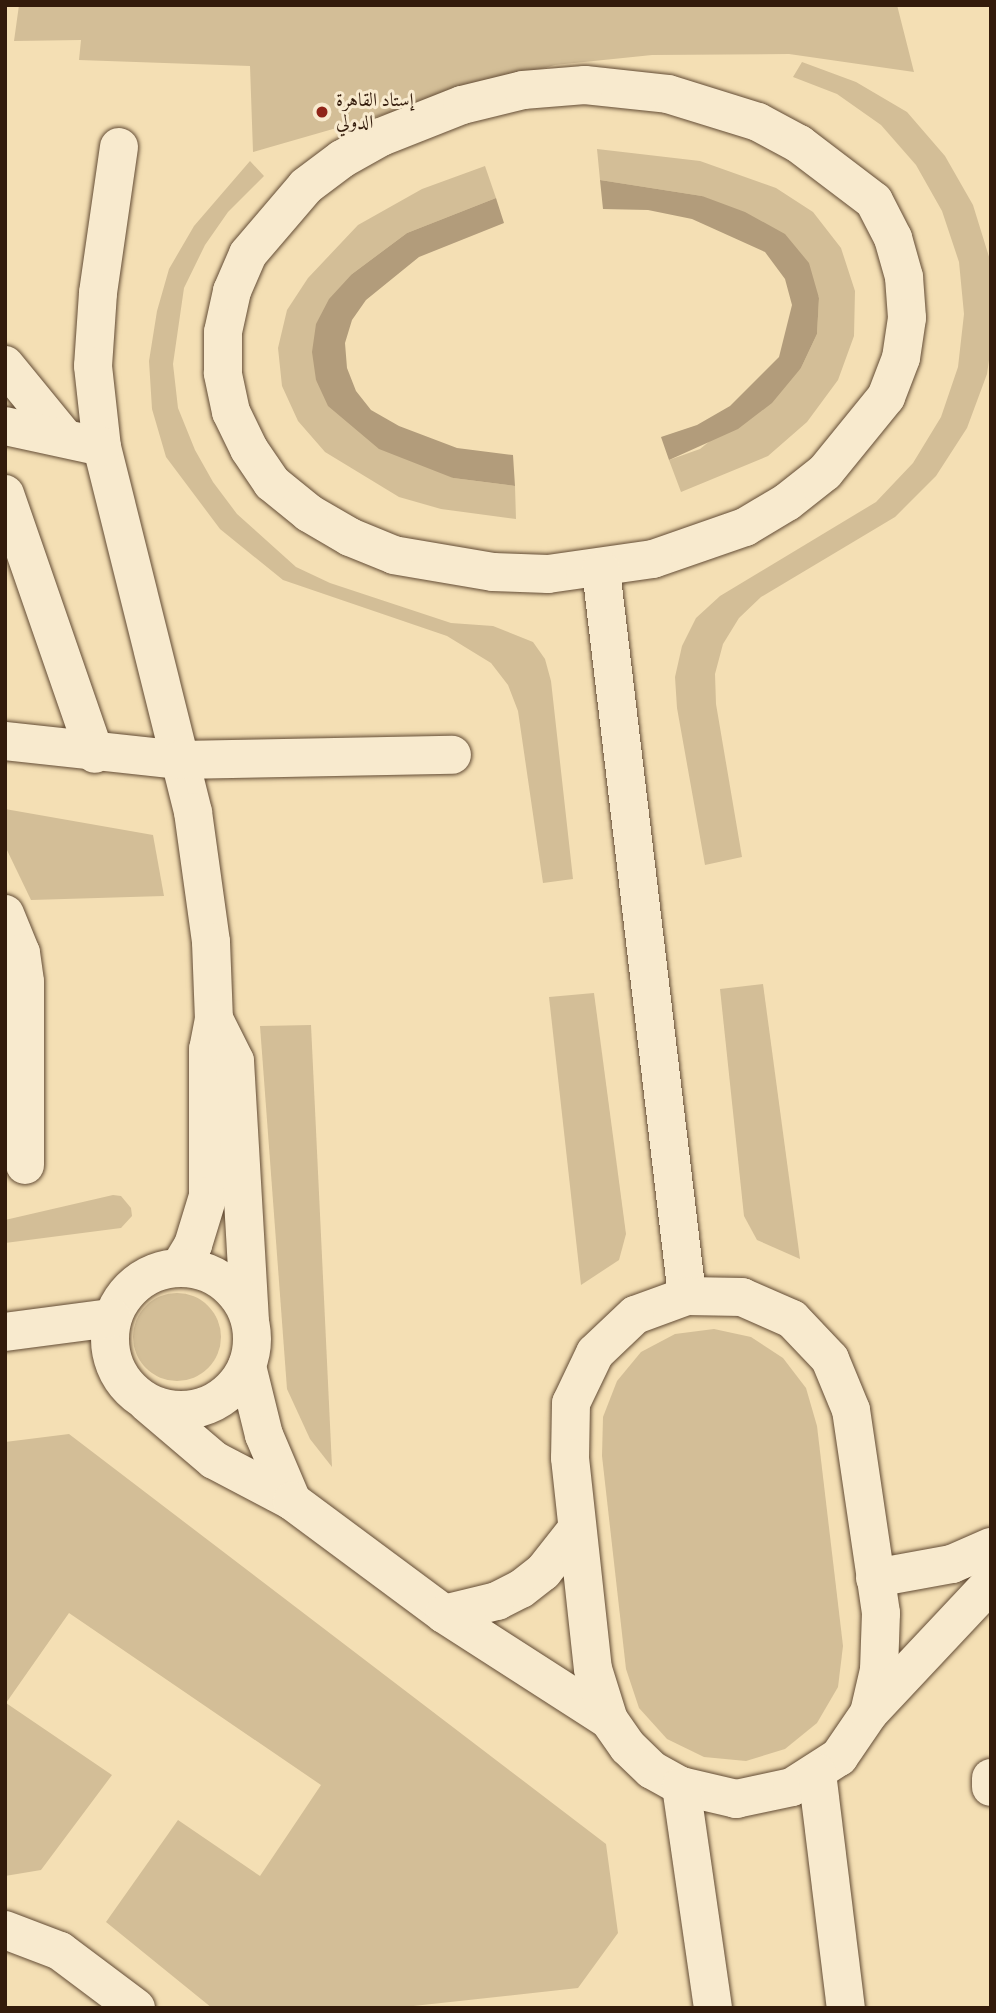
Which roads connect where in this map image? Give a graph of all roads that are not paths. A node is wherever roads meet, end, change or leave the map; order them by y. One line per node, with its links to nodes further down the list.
1 (119, 147): 5 (lane)
2 (5, 365): 4 (lane)
3 (5, 426): 4 (lane)
4 (64, 438): 5 (lane)
5 (102, 447): 11 (lane)
6 (5, 494): 9 (lane)
7 (601, 570): 7 (lane); 16 (lane)
8 (5, 741): 9 (lane)
9 (95, 754): 11 (lane)
10 (452, 755): 11 (lane)
11 (180, 760): 13 (lane)
12 (5, 914): 14 (lane)
13 (214, 1019): 15 (lane); 18 (lane)
14 (25, 1165)
15 (180, 1267): 17 (lane); 18 (lane)
16 (687, 1296): 23 (lane); 25 (lane)
17 (112, 1318): 19 (lane); 21 (lane)
18 (250, 1320): 20 (lane)
19 (5, 1332)
20 (247, 1366): 21 (lane); 22 (lane)
21 (147, 1403): 22 (lane)
22 (292, 1501): 27 (lane)
23 (577, 1529): 27 (lane); 29 (lane)
24 (991, 1547): 25 (lane)
25 (875, 1578): 28 (lane)
26 (991, 1583): 28 (lane)
27 (444, 1614): 29 (lane)
28 (869, 1713): 30 (lane)
29 (609, 1720): 32 (lane)
30 (817, 1773): 32 (lane); 37 (lane)
31 (991, 1778): 33 (lane)
32 (681, 1786): 36 (lane)
33 (991, 1787)
34 (5, 1930): 35 (lane)
35 (136, 2008)
36 (713, 2008)
37 (846, 2008)

